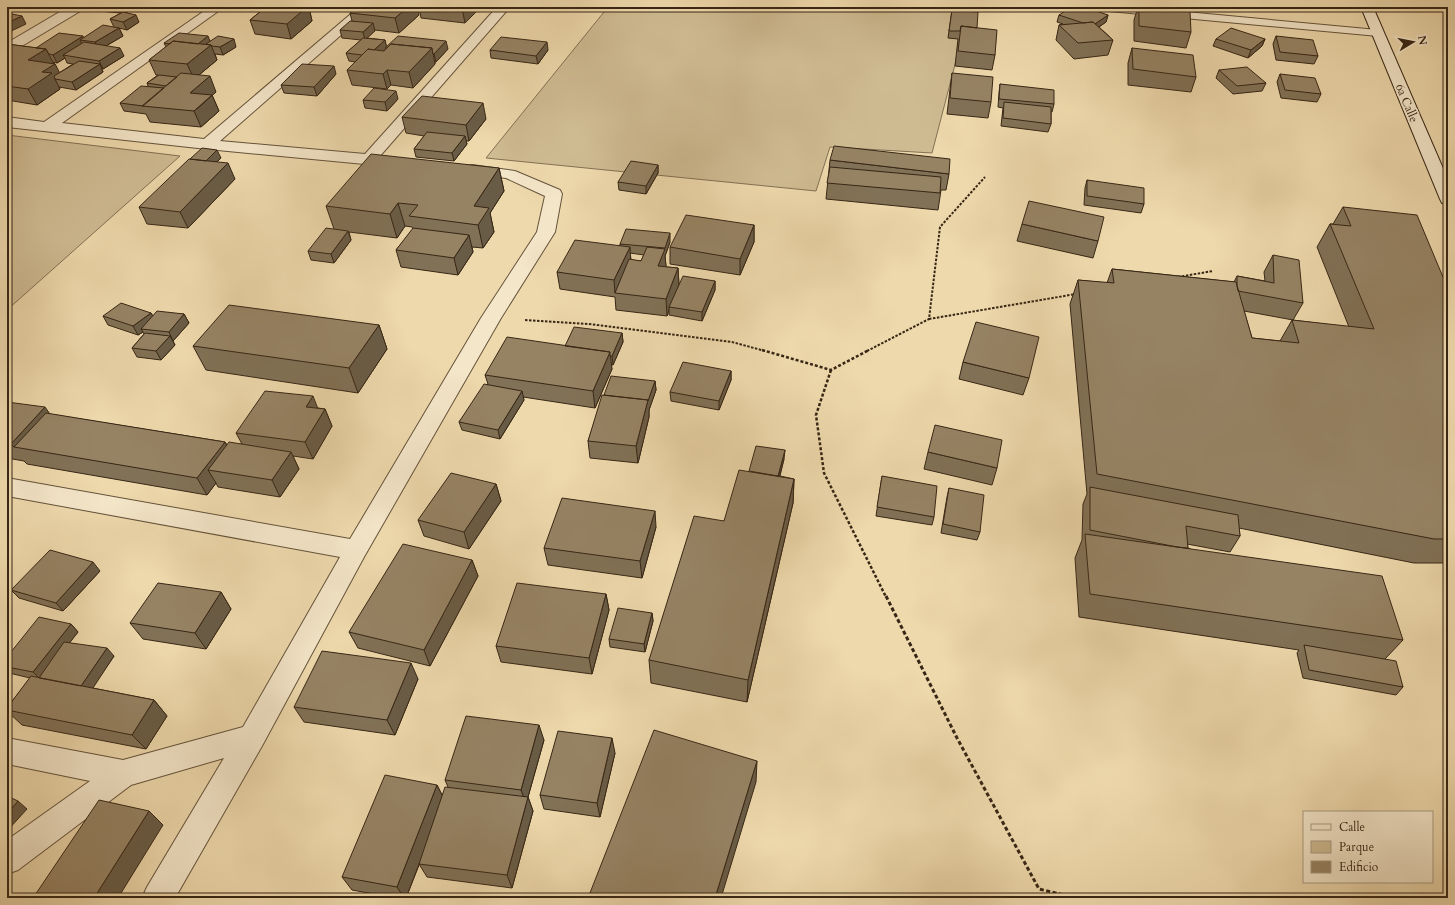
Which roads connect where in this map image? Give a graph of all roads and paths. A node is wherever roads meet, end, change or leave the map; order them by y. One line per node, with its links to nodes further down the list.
1 (77, 7): 8 (street)
2 (218, 7): 10 (street)
3 (367, 7): 11 (street)
4 (504, 7): 12 (street)
5 (1098, 7): 7 (lane)
6 (1367, 7): 7 (street, 6a Calle)
7 (1378, 33): 16 (street, 6a Calle)
8 (7, 49)
9 (7, 122): 10 (street)
10 (48, 126): 11 (street)
11 (207, 144): 12 (street)
12 (369, 160): 13 (street)
13 (408, 164)
14 (454, 169): 20 (street)
15 (985, 177): 21 (path)
16 (1446, 192)
17 (1213, 271): 18 (path)
18 (1175, 277)
19 (1082, 293): 21 (path)
20 (491, 318): 22 (path); 24 (street)
21 (929, 319): 22 (path)
22 (831, 370): 30 (path)
23 (7, 487): 24 (street)
24 (356, 550): 25 (street)
25 (252, 737): 27 (street); 29 (street)
26 (7, 751): 27 (street)
27 (123, 774): 28 (street)
28 (7, 859)
29 (158, 898)
30 (1077, 898)

